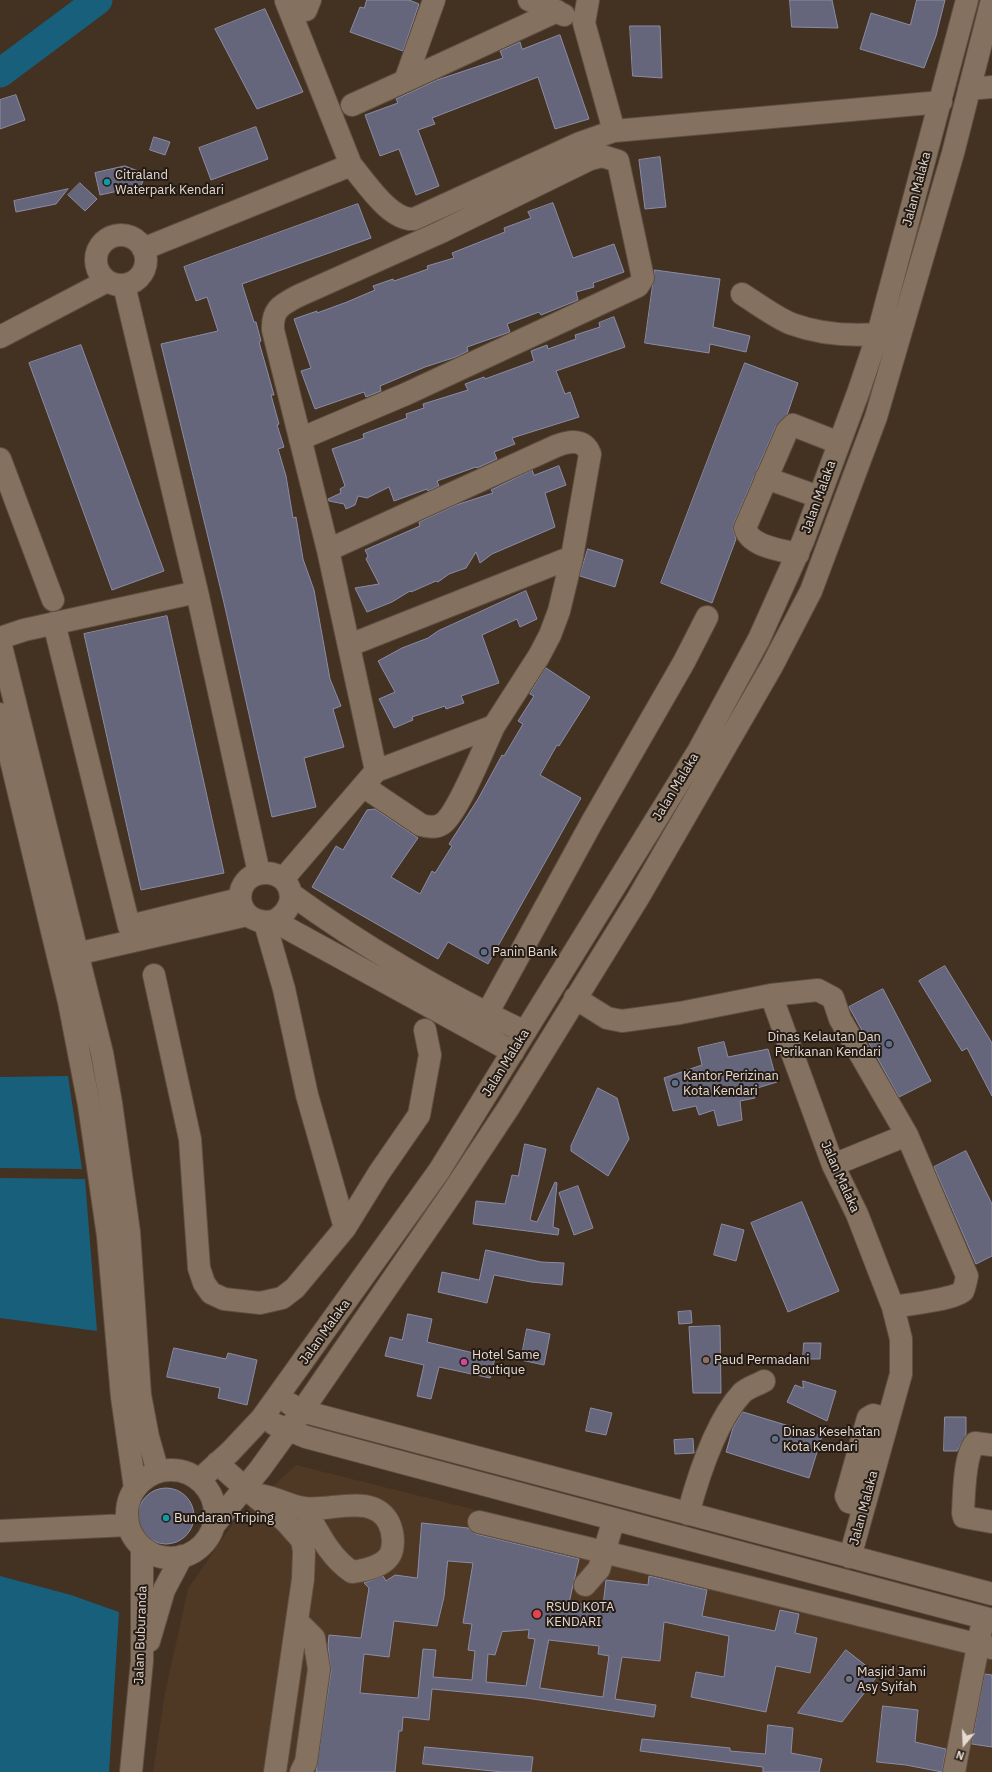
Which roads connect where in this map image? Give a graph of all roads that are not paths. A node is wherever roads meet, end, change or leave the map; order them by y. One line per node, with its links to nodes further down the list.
1 (434, 0): 9 (street)
2 (529, 0): 7 (street)
3 (588, 0): 8 (street)
4 (967, 0): 12 (street, Jalan Malaka)
5 (992, 0): 11 (street, Jalan Malaka)
6 (286, 1): 15 (street)
7 (557, 11): 8 (street); 9 (street)
8 (584, 23): 14 (street)
9 (405, 81): 13 (street)
10 (992, 87): 11 (street)
11 (969, 89): 48 (street, Jalan Malaka)
12 (935, 102): 14 (street); 19 (street, Jalan Malaka)
13 (352, 105)
14 (614, 131): 15 (street)
15 (351, 165): 16 (street)
16 (143, 249): 17 (street); 17 (street)
17 (116, 283): 20 (street); 29 (street)
18 (742, 294): 19 (street)
19 (869, 334): 22 (street, Jalan Malaka)
20 (0, 337)
21 (300, 440): 21 (street); 26 (street)
22 (832, 440): 24 (street); 25 (street, Jalan Malaka)
23 (0, 459): 30 (street)
24 (775, 481): 25 (street); 27 (street)
25 (812, 494): 27 (street, Jalan Malaka)
26 (328, 550): 28 (street); 35 (street)
27 (790, 552): 49 (street, Jalan Malaka)
28 (572, 557): 35 (street); 37 (street)
29 (197, 592): 32 (street); 39 (street)
30 (53, 600)
31 (707, 617): 49 (street)
32 (39, 627): 33 (street); 42 (street)
33 (0, 638)
34 (0, 642): 44 (street)
35 (350, 645): 38 (street)
36 (0, 714): 44 (street)
37 (494, 726): 38 (street); 38 (street)
38 (370, 779): 40 (street)
39 (259, 873): 40 (street); 41 (street)
40 (287, 886): 41 (street); 43 (street)
41 (256, 915): 42 (street); 45 (street); 54 (street)
42 (120, 934): 44 (street)
43 (356, 938): 45 (street); 49 (street)
44 (75, 947): 63 (street); 65 (street)
45 (346, 960): 51 (street)
46 (154, 975): 54 (street)
47 (771, 995): 48 (street); 52 (street); 53 (street, Jalan Malaka)
48 (575, 998): 58 (street, Jalan Malaka)
49 (505, 1022): 51 (street); 51 (street, Jalan Malaka)
50 (425, 1030): 54 (street)
51 (493, 1041): 57 (street, Jalan Malaka)
52 (907, 1135): 53 (street); 55 (street)
53 (833, 1165): 55 (street, Jalan Malaka)
54 (345, 1228)
55 (893, 1307): 78 (street, Jalan Malaka)
56 (764, 1381): 68 (street)
57 (278, 1398): 58 (street); 59 (street, Jalan Malaka)
58 (302, 1411): 60 (street, Jalan Malaka); 68 (street, Jalan Malaka)
59 (262, 1418): 60 (street); 62 (street, Jalan Malaka)
60 (296, 1433): 66 (street, Jalan Malaka); 69 (street)
61 (992, 1445): 71 (street)
62 (218, 1463): 64 (street, Jalan Malaka); 66 (street)
63 (158, 1472): 64 (street); 65 (street)
64 (199, 1480): 73 (street)
65 (135, 1488): 72 (street)
66 (248, 1491): 67 (street); 73 (street, Jalan Malaka); 84 (street)
67 (305, 1509)
68 (688, 1514): 78 (street, Jalan Malaka)
69 (614, 1519): 76 (street); 82 (street)
70 (479, 1522): 76 (street)
71 (992, 1522)
72 (128, 1525): 74 (street); 75 (street)
73 (214, 1525): 77 (street)
74 (0, 1531)
75 (142, 1546): 77 (street); 86 (street, Jalan Buburanda)
76 (604, 1553): 80 (street); 85 (street)
77 (182, 1556): 86 (street)
78 (850, 1557): 79 (street, Jalan Malaka)
79 (938, 1580): 81 (street, Jalan Malaka); 82 (street)
80 (585, 1585)
81 (992, 1594)
82 (931, 1604): 83 (street)
83 (988, 1619): 85 (street)
84 (298, 1622): 88 (street); 89 (street)
85 (985, 1646): 90 (street)
86 (142, 1661): 87 (street, Jalan Buburanda)
87 (130, 1772)
88 (275, 1772)
89 (301, 1772)
90 (954, 1772)

